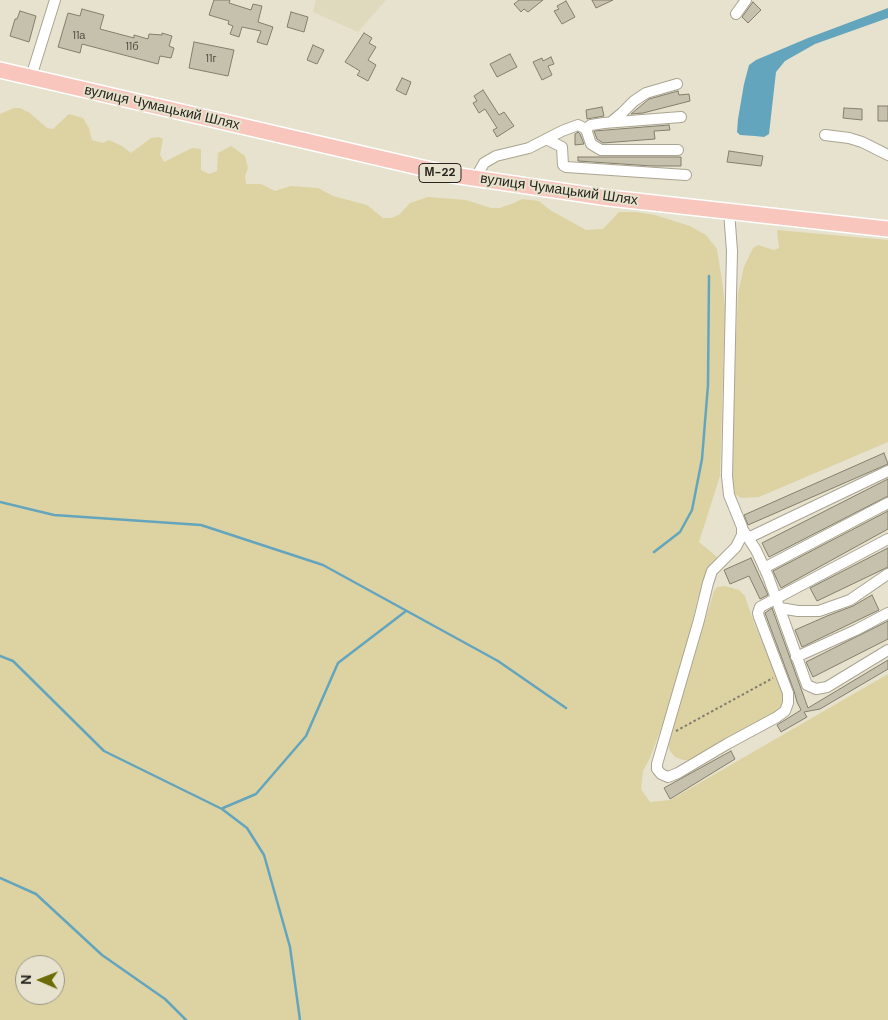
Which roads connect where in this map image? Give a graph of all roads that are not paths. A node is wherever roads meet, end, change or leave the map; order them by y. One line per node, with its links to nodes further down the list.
1 (54, 0): 5 (street)
2 (746, 0): 3 (street)
3 (736, 14)
4 (0, 70): 5 (highway, вулиця Чумацький Шлях / М-22)
5 (31, 77): 15 (highway, вулиця Чумацький Шлях / М-22)
6 (677, 84): 8 (street)
7 (681, 117): 8 (street)
8 (611, 123): 9 (street)
9 (586, 128): 11 (street); 12 (street)
10 (825, 135): 13 (street)
11 (546, 140): 14 (street); 15 (street)
12 (678, 150)
13 (888, 155)
14 (686, 175)
15 (475, 179): 16 (highway, вулиця Чумацький Шлях / М-22)
16 (729, 211): 17 (highway, вулиця Чумацький Шлях / М-22); 20 (street)
17 (888, 229)
18 (888, 471): 20 (street)
19 (888, 503): 22 (street)
20 (745, 534): 22 (street); 24 (street)
21 (888, 539): 24 (street)
22 (764, 568): 24 (street)
23 (888, 574): 24 (street)
24 (778, 603): 27 (street)
25 (888, 613): 27 (street)
26 (888, 650): 27 (street)
27 (796, 657)

